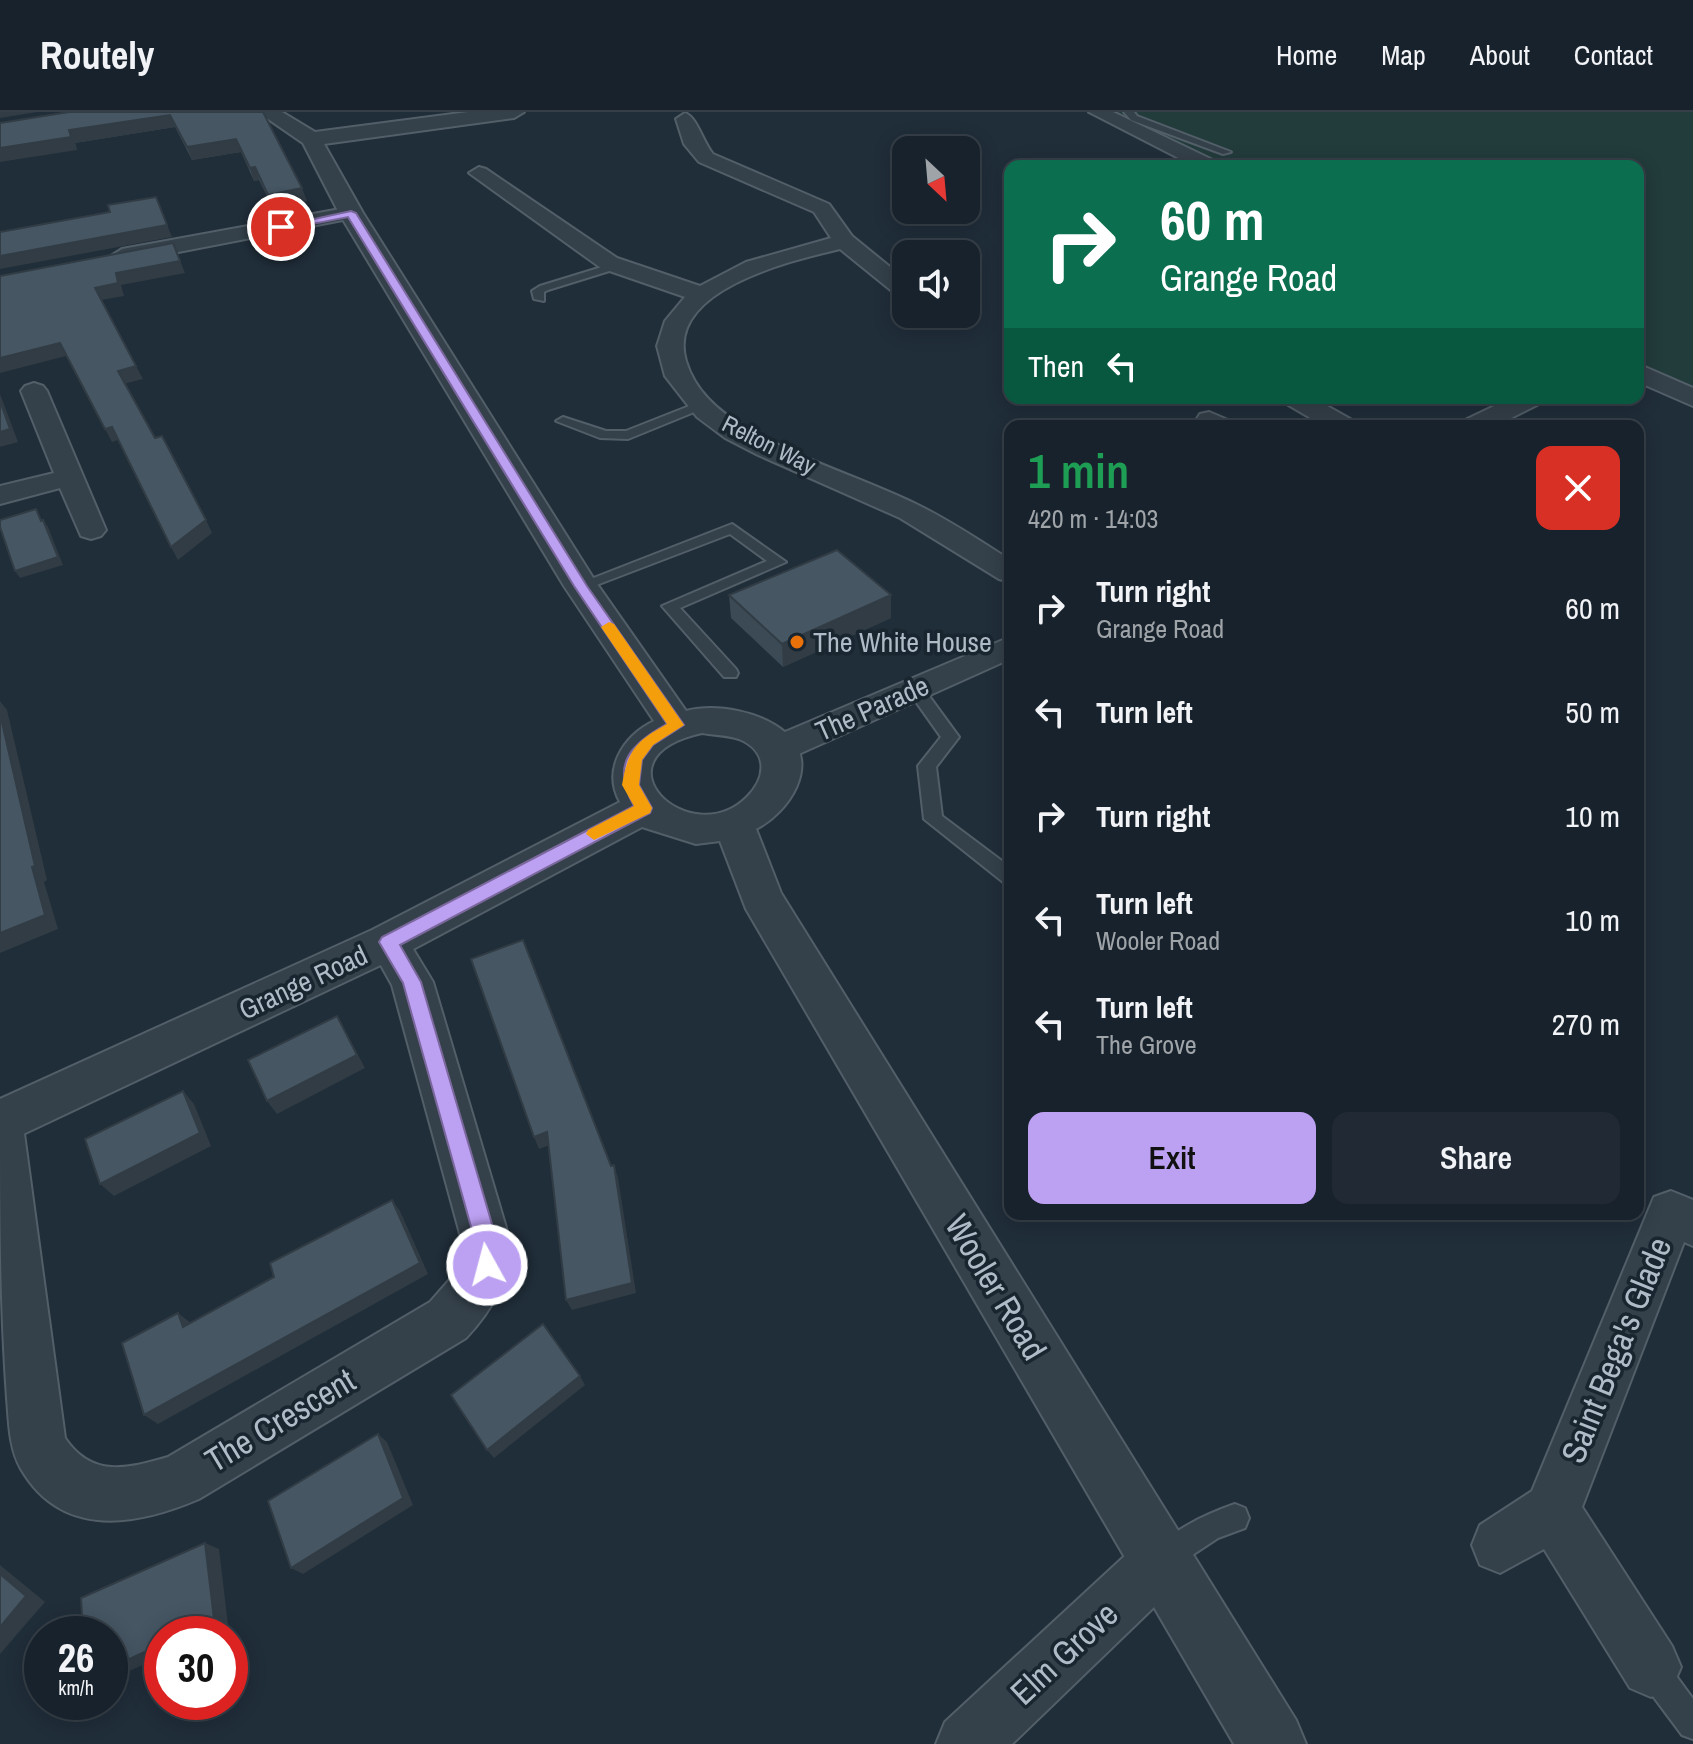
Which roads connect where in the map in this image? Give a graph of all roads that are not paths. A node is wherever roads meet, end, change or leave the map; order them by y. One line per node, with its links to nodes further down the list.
1 (268, 112): 6 (street)
2 (514, 112): 6 (street)
3 (1098, 112): 8 (street)
4 (1129, 112): 7 (lane)
5 (685, 119): 11 (street)
6 (311, 139): 10 (street)
7 (1226, 152)
8 (1194, 160)
9 (479, 173): 13 (street)
10 (351, 213): 12 (street); 30 (street)
11 (844, 241): 14 (street); 15 (street)
12 (94, 261)
13 (615, 266): 15 (street); 16 (lane)
14 (892, 280)
15 (700, 294): 22 (street, Relton Way)
16 (540, 299)
17 (1644, 375): 19 (street)
18 (34, 391): 26 (street)
19 (1693, 398)
20 (1304, 404): 23 (street)
21 (1520, 404): 24 (street)
22 (702, 406): 25 (lane); 29 (street, Relton Way)
23 (1332, 420)
24 (1486, 420)
25 (563, 421)
26 (68, 478): 27 (street); 28 (street)
27 (0, 495)
28 (91, 530)
29 (1004, 569)
30 (581, 586): 32 (lane); 34 (street)
31 (1004, 650): 33 (street, The Parade)
32 (730, 673)
33 (915, 689): 35 (street, The Parade); 38 (lane)
34 (676, 725): 35 (street); 36 (street)
35 (778, 749): 37 (street)
36 (644, 808): 37 (street); 39 (street, Grange Road)
37 (734, 824): 45 (street, Wooler Road)
38 (1004, 872)
39 (388, 942): 40 (street, Grange Road); 40 (street, The Crescent)
40 (0, 1125)
41 (1693, 1223): 42 (street, Saint Bega's Glade)
42 (1552, 1511): 44 (street); 46 (street)
43 (1235, 1518): 45 (lane)
44 (1500, 1545)
45 (1161, 1561): 48 (street, Elm Grove); 49 (street, Wooler Road)
46 (1651, 1667): 47 (lane)
47 (1693, 1724)
48 (967, 1744)
49 (1272, 1744)

